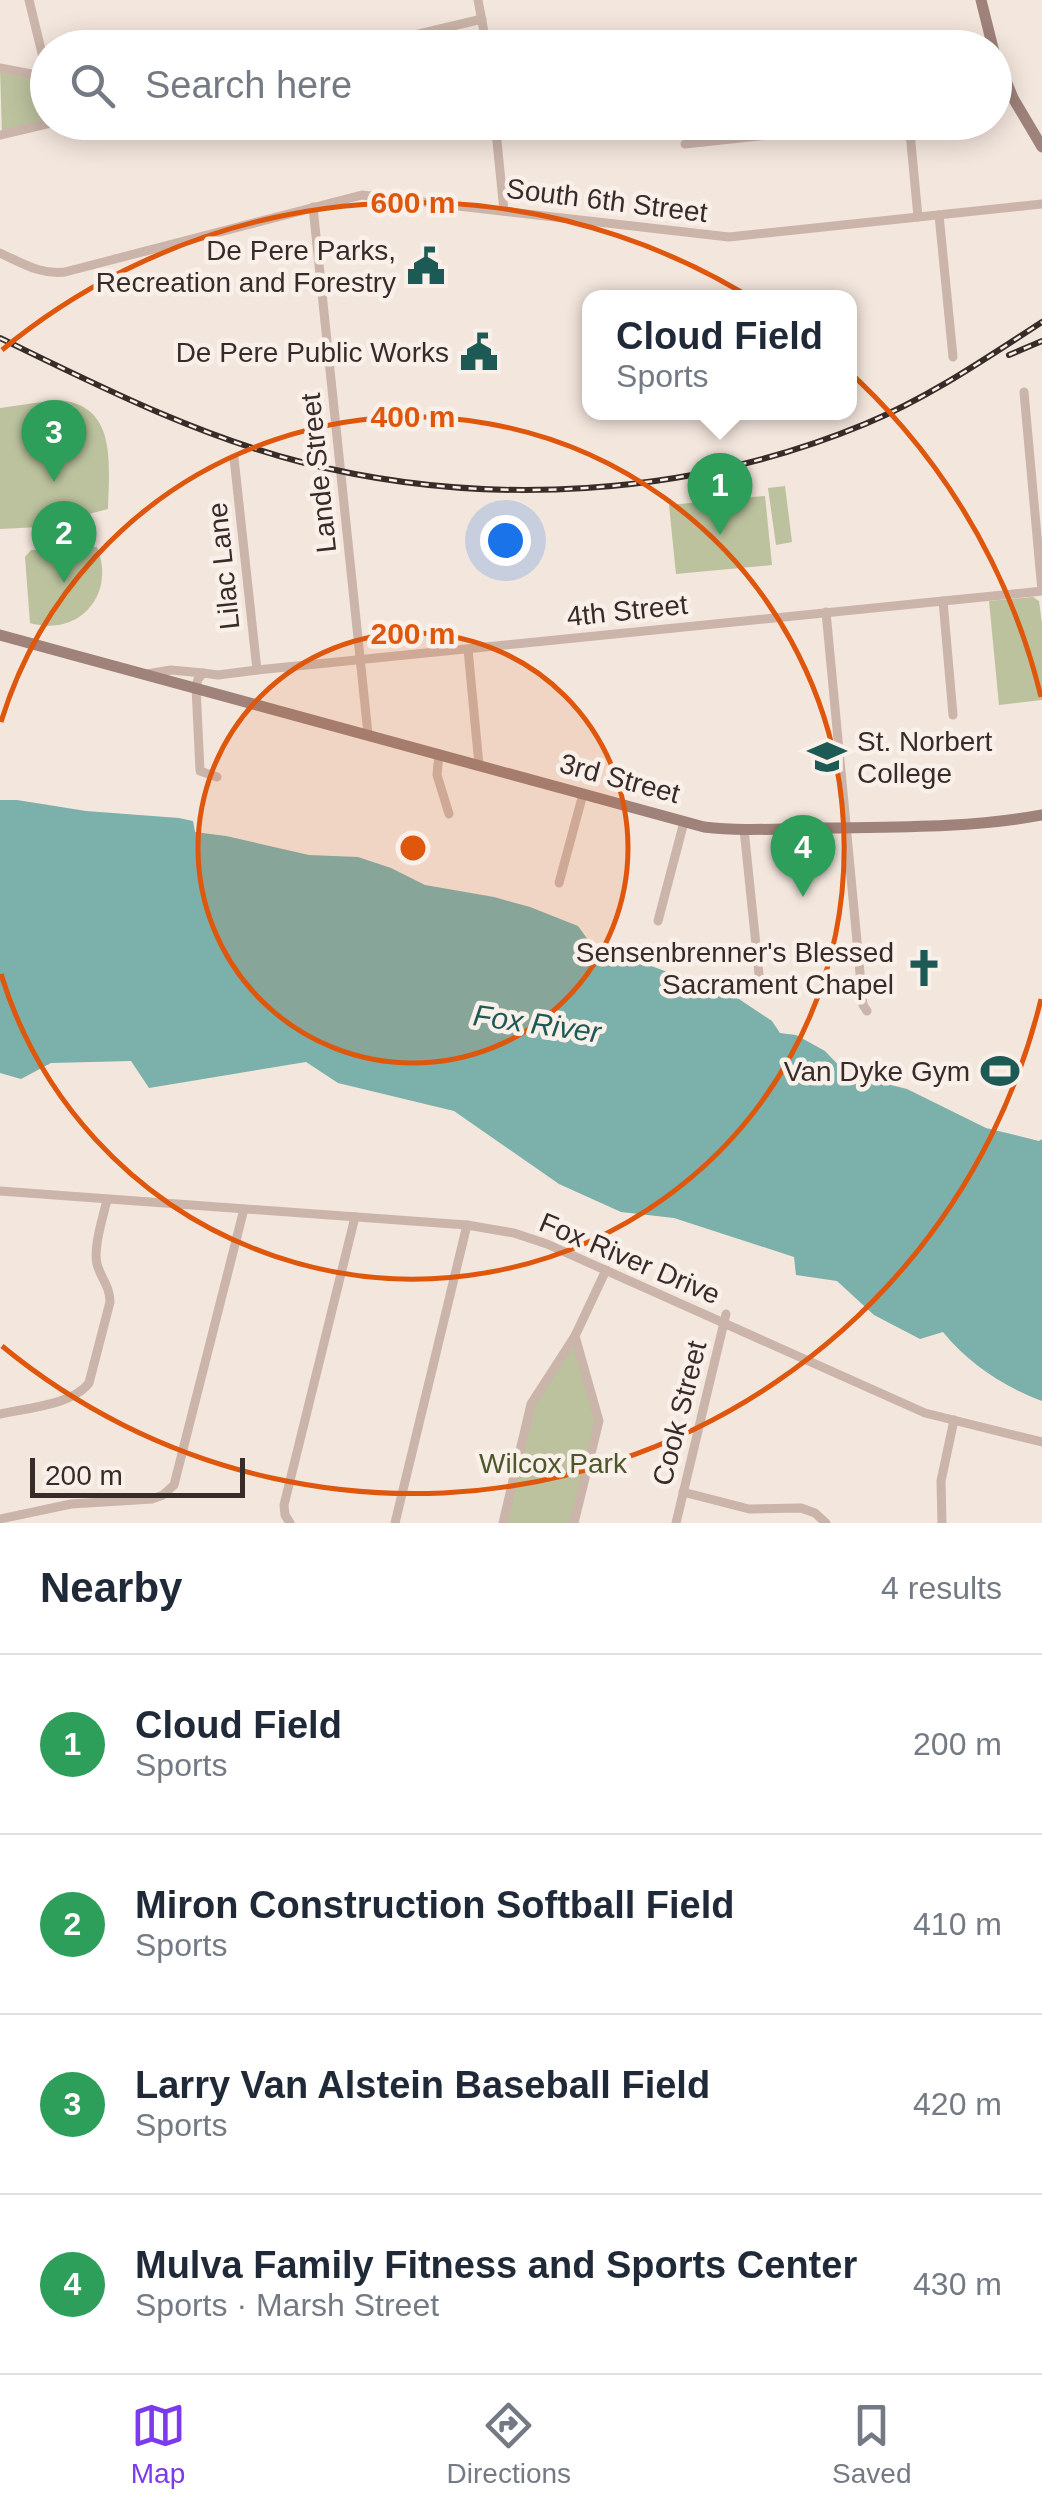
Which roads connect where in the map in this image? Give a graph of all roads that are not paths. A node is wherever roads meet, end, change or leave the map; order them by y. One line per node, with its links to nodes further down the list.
1 (29, 0): 5 (street)
2 (478, 0): 4 (street)
3 (981, 0): 8 (main road)
4 (482, 20): 6 (street); 7 (street)
5 (36, 30)
6 (438, 30)
7 (484, 30)
8 (989, 30)
9 (0, 68): 10 (street)
10 (30, 74)
11 (1012, 95): 18 (main road)
12 (30, 128): 13 (street)
13 (0, 135)
14 (496, 140): 21 (street)
15 (722, 140): 17 (street)
16 (911, 140): 23 (street)
17 (685, 144)
18 (1042, 147)
19 (1042, 204): 22 (street, South 6th Street)
20 (314, 207): 21 (street, South 6th Street); 24 (street, South 6th Street); 33 (street, Lande Street)
21 (504, 211): 23 (street, South 6th Street)
22 (939, 215): 23 (street, South 6th Street); 25 (street)
23 (918, 217)
24 (0, 253)
25 (952, 357)
26 (1024, 392): 28 (street)
27 (234, 458): 34 (street, Lilac Lane)
28 (1042, 591): 29 (street, 4th Street)
29 (943, 600): 30 (street, 4th Street); 39 (street)
30 (826, 612): 32 (street, 4th Street); 48 (street)
31 (0, 634): 36 (main road, 3rd Street)
32 (468, 649): 33 (street, 4th Street); 42 (street)
33 (360, 659): 34 (street, 4th Street); 40 (street, Lande Street)
34 (257, 670): 37 (street, 4th Street)
35 (203, 673): 36 (street, 4th Street); 37 (street, 4th Street); 38 (street)
36 (147, 674): 38 (main road, 3rd Street)
37 (218, 675): 38 (street, 4th Street)
38 (196, 687): 40 (main road, 3rd Street); 43 (street)
39 (954, 715)
40 (368, 734): 41 (main road, 3rd Street)
41 (439, 754): 42 (main road, 3rd Street); 45 (street)
42 (479, 765): 44 (main road, 3rd Street)
43 (217, 777)
44 (583, 794): 47 (main road, 3rd Street); 50 (street)
45 (448, 814)
46 (1042, 816): 48 (main road, 3rd Street)
47 (684, 822): 49 (main road, 3rd Street); 51 (street)
48 (846, 827): 49 (main road, 3rd Street); 53 (street)
49 (744, 828): 52 (street)
50 (560, 883)
51 (658, 920)
52 (760, 984)
53 (868, 1011)
54 (0, 1191): 55 (street, Fox River Drive)
55 (106, 1200): 56 (street, Fox River Drive); 62 (street)
56 (244, 1209): 57 (street, Fox River Drive); 66 (street)
57 (354, 1217): 58 (street, Fox River Drive); 67 (street)
58 (466, 1225): 59 (street, Fox River Drive); 68 (street)
59 (606, 1270): 60 (street, Fox River Drive); 61 (street)
60 (725, 1319): 63 (street, Fox River Drive); 65 (street, Cook Street)
61 (575, 1336): 69 (street); 70 (street)
62 (0, 1414)
63 (954, 1420): 64 (street, Fox River Drive); 73 (street)
64 (1042, 1442)
65 (683, 1492): 71 (street, Cook Street); 72 (street)
66 (0, 1520)
67 (290, 1523)
68 (395, 1523)
69 (503, 1523)
70 (574, 1523)
71 (676, 1523)
72 (826, 1523)
73 (942, 1523)

